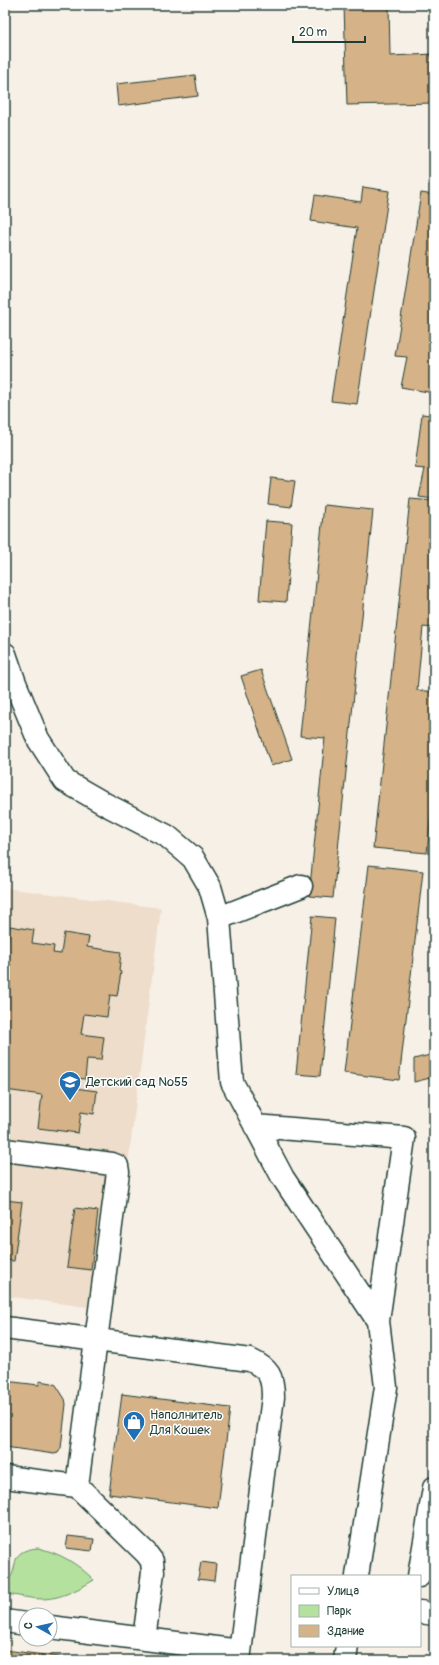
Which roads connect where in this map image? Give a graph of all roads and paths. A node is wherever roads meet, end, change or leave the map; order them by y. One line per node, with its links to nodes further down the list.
1 (5, 654): 3 (lane)
2 (301, 886): 3 (lane)
3 (219, 918): 4 (lane)
4 (255, 1126): 6 (lane); 6 (lane)
5 (5, 1150): 8 (lane)
6 (378, 1321): 12 (lane)
7 (5, 1328): 8 (lane)
8 (96, 1340): 10 (lane); 21 (lane)
9 (5, 1477): 10 (lane)
10 (77, 1486): 19 (lane)
11 (434, 1488): 13 (lane)
12 (357, 1575)
13 (419, 1575)
14 (421, 1612): 15 (lane)
15 (434, 1614)
16 (5, 1621): 17 (lane)
17 (18, 1623)
18 (58, 1628): 19 (lane)
19 (144, 1639): 21 (lane)
20 (347, 1647): 22 (lane)
21 (240, 1656)
22 (344, 1660)

